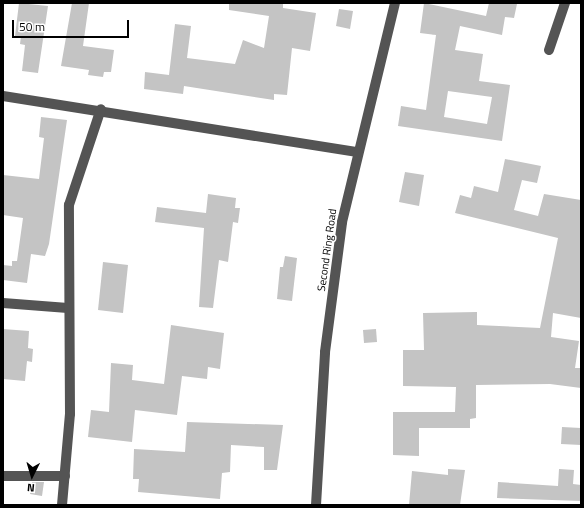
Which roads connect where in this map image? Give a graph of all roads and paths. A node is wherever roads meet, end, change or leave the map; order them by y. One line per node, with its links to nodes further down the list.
1 (395, 3): 6 (street, Second Ring Road)
2 (565, 3): 3 (street)
3 (549, 50)
4 (3, 96): 5 (street)
5 (101, 109): 6 (street); 8 (street)
6 (358, 152): 12 (street, Second Ring Road)
7 (3, 303): 8 (street)
8 (68, 308): 10 (street)
9 (3, 476): 10 (street)
10 (65, 476): 11 (street)
11 (62, 505)
12 (316, 505)

